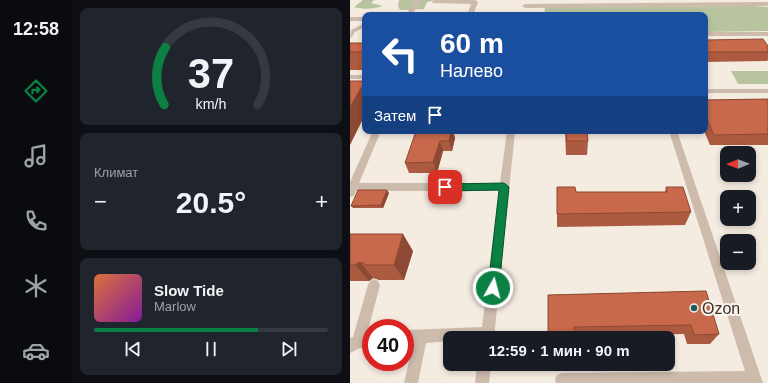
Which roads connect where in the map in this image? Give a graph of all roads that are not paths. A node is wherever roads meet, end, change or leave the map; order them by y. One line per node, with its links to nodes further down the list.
1 (418, 0): 6 (street)
2 (435, 2): 7 (street)
3 (752, 2): 4 (street); 5 (street)
4 (526, 3)
5 (768, 4)
6 (411, 12)
7 (471, 12)
8 (350, 19): 9 (street)
9 (362, 19)
10 (362, 26): 13 (street)
11 (708, 34): 12 (street)
12 (768, 34)
13 (350, 36)
14 (362, 77): 15 (street)
15 (350, 78)
16 (708, 91): 17 (street)
17 (768, 91)
18 (376, 134): 22 (street)
19 (511, 134): 21 (street)
20 (674, 134): 31 (street)
21 (504, 187): 22 (street); 24 (street)
22 (351, 190)
23 (374, 285): 28 (street)
24 (489, 331)
25 (414, 336): 26 (street)
26 (421, 336): 27 (street); 33 (street)
27 (443, 336)
28 (360, 342)
29 (483, 371): 34 (street)
30 (562, 380): 32 (street)
31 (756, 381): 32 (street)
32 (607, 382)
33 (411, 383)
34 (482, 383)

